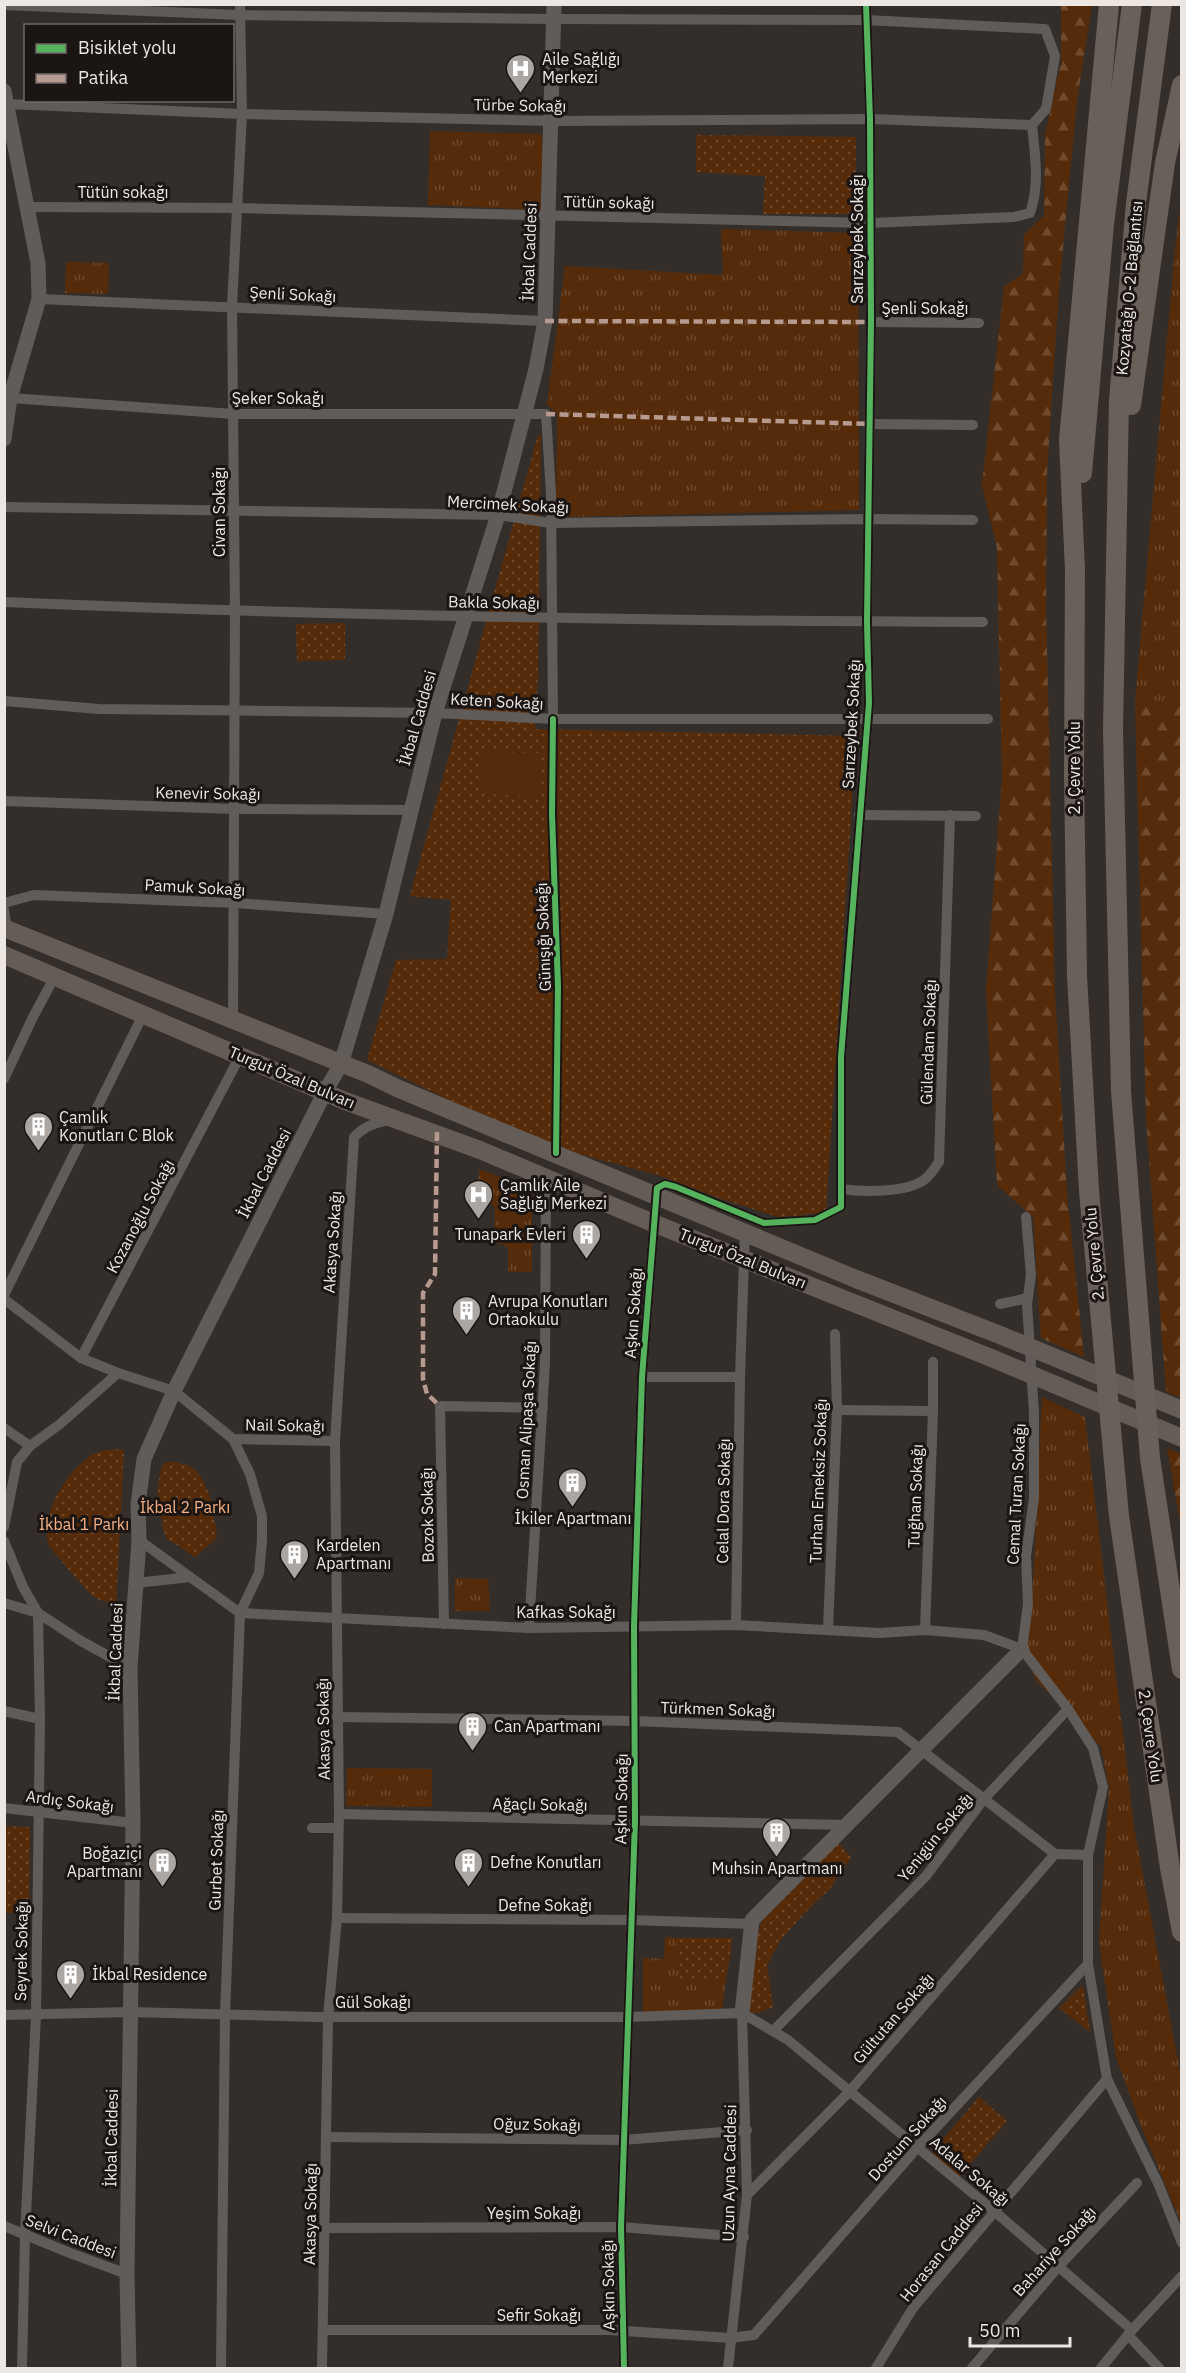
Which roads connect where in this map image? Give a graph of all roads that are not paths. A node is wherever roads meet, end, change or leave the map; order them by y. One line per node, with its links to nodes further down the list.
1 (866, 4): 8 (street, Sarızeybek Sokağı)
2 (1109, 4): 38 (highway)
3 (1132, 4): 38 (highway, Kozyatağı O-2 Bağlantısı)
4 (1162, 4): 39 (highway, Kozyatağı O-2 Bağlantısı)
5 (4, 5): 6 (street)
6 (240, 10): 7 (street); 13 (street, Civan Sokağı)
7 (555, 12): 8 (street); 15 (main road, İkbal Caddesi)
8 (866, 20): 14 (street, Sarızeybek Sokağı); 16 (street)
9 (1182, 85): 39 (highway)
10 (6, 97): 11 (street, Türbe Sokağı); 17 (main road)
11 (24, 98)
12 (75, 102): 13 (street, Türbe Sokağı)
13 (242, 114): 15 (street, Türbe Sokağı); 18 (street, Civan Sokağı)
14 (870, 119): 15 (street, Türbe Sokağı); 16 (street, Türbe Sokağı); 20 (street, Sarızeybek Sokağı)
15 (552, 121): 19 (main road, İkbal Caddesi)
16 (1032, 125): 20 (street, Tütün sokağı)
17 (26, 207): 18 (street, Tütün sokağı); 21 (main road)
18 (237, 208): 19 (street, Tütün sokağı); 22 (street, Civan Sokağı)
19 (548, 215): 20 (street, Tütün sokağı); 23 (main road, İkbal Caddesi)
20 (870, 223): 24 (street, Sarızeybek Sokağı)
21 (39, 299): 22 (street, Şenli Sokağı); 26 (main road)
22 (232, 306): 23 (street, Şenli Sokağı); 28 (street, Civan Sokağı)
23 (545, 321): 27 (main road, İkbal Caddesi)
24 (872, 322): 25 (street, Şenli Sokağı); 29 (street, Sarızeybek Sokağı)
25 (979, 323)
26 (7, 397): 28 (street, Şeker Sokağı); 31 (main road)
27 (524, 413): 28 (street, Şeker Sokağı); 34 (main road, İkbal Caddesi); 37 (street, Şeker Sokağı)
28 (234, 414): 33 (street, Civan Sokağı)
29 (871, 424): 30 (street); 35 (street, Sarızeybek Sokağı)
30 (973, 425)
31 (4, 439)
32 (4, 507): 33 (street, Mercimek Sokağı)
33 (234, 511): 34 (street, Mercimek Sokağı); 41 (street, Civan Sokağı)
34 (498, 515): 37 (street, Mercimek Sokağı); 42 (main road, İkbal Caddesi)
35 (868, 519): 36 (street, Mercimek Sokağı); 37 (street, Mercimek Sokağı); 44 (street, Sarızeybek Sokağı)
36 (973, 520)
37 (550, 523): 43 (street)
38 (1075, 570): 134 (highway, 2. Çevre Yolu)
39 (1115, 572): 113 (highway)
40 (4, 602): 41 (street, Bakla Sokağı)
41 (235, 612): 42 (street, Bakla Sokağı); 47 (street, Civan Sokağı)
42 (466, 616): 43 (street, Bakla Sokağı); 48 (main road, İkbal Caddesi)
43 (553, 618): 44 (street, Bakla Sokağı); 49 (street)
44 (867, 622): 45 (street, Bakla Sokağı); 51 (street, Sarızeybek Sokağı)
45 (983, 622)
46 (4, 701): 47 (street, Keten Sokağı)
47 (235, 710): 48 (street, Keten Sokağı); 53 (street, Civan Sokağı)
48 (435, 713): 49 (street, Keten Sokağı); 54 (main road, İkbal Caddesi)
49 (553, 719): 51 (street, Keten Sokağı)
50 (988, 719): 51 (street, Keten Sokağı)
51 (867, 721): 55 (street, Sarızeybek Sokağı)
52 (4, 801): 53 (street, Kenevir Sokağı)
53 (235, 809): 54 (street, Kenevir Sokağı); 59 (street, Civan Sokağı)
54 (410, 810): 61 (main road, İkbal Caddesi)
55 (859, 815): 56 (street); 73 (street, Sarızeybek Sokağı)
56 (950, 815): 57 (street); 73 (street, Gülendam Sokağı)
57 (976, 816)
58 (4, 903): 59 (street, Pamuk Sokağı)
59 (235, 903): 61 (street, Pamuk Sokağı); 66 (street, Civan Sokağı)
60 (4, 910): 62 (street)
61 (386, 914): 68 (main road, İkbal Caddesi)
62 (6, 928): 66 (main road, Turgut Özal Bulvarı)
63 (4, 955): 64 (main road, Turgut Özal Bulvarı)
64 (55, 976): 65 (main road, Turgut Özal Bulvarı); 69 (street)
65 (144, 1013): 67 (main road, Turgut Özal Bulvarı); 77 (street)
66 (233, 1020): 68 (main road, Turgut Özal Bulvarı)
67 (240, 1056): 70 (main road, Turgut Özal Bulvarı); 81 (street, Kozanoğlu Sokağı)
68 (341, 1064): 70 (main road, İkbal Caddesi); 89 (main road, Turgut Özal Bulvarı)
69 (4, 1079)
70 (325, 1092): 71 (main road, Turgut Özal Bulvarı); 86 (main road, İkbal Caddesi)
71 (398, 1119): 72 (main road, Turgut Özal Bulvarı); 94 (street, Akasya Sokağı)
72 (546, 1176): 87 (street, Osman Alipaşa Sokağı); 92 (main road, Turgut Özal Bulvarı)
73 (841, 1189): 74 (street, Sarızeybek Sokağı)
74 (746, 1216): 76 (street, Sarızeybek Sokağı); 85 (street, Celal Dora Sokağı)
75 (1026, 1217): 79 (street, Cemal Turan Sokağı)
76 (652, 1230): 84 (street, Aşkın Sokağı)
77 (4, 1297): 81 (street)
78 (1000, 1304): 79 (street)
79 (1027, 1304): 111 (street, Cemal Turan Sokağı)
80 (835, 1334): 88 (street, Turhan Emeksiz Sokağı)
81 (81, 1358): 83 (street)
82 (933, 1362): 90 (street, Tuğhan Sokağı)
83 (118, 1373): 86 (street); 95 (street)
84 (642, 1377): 85 (street); 107 (street, Aşkın Sokağı)
85 (740, 1377): 106 (street, Celal Dora Sokağı)
86 (174, 1391): 93 (street, Gurbet Sokağı); 97 (main road, İkbal Caddesi)
87 (543, 1408): 105 (street, Bozok Sokağı); 108 (street, Osman Alipaşa Sokağı)
88 (837, 1410): 90 (street); 109 (street, Turhan Emeksiz Sokağı)
89 (1182, 1410)
90 (933, 1411): 110 (street, Tuğhan Sokağı)
91 (4, 1428): 95 (street)
92 (1182, 1438)
93 (233, 1439): 94 (street, Nail Sokağı); 103 (street, Gurbet Sokağı)
94 (335, 1441): 104 (street, Akasya Sokağı)
95 (30, 1446): 96 (street)
96 (4, 1527)
97 (140, 1540): 99 (street); 100 (main road, İkbal Caddesi)
98 (4, 1541): 102 (street, Seyrek Sokağı)
99 (190, 1577): 100 (street); 103 (street)
100 (136, 1583): 112 (main road, İkbal Caddesi)
101 (4, 1603): 102 (street)
102 (38, 1613): 112 (street); 117 (street, Seyrek Sokağı)
103 (240, 1613): 104 (street, Kafkas Sokağı); 138 (street, Gurbet Sokağı)
104 (337, 1619): 105 (street, Kafkas Sokağı); 116 (street, Akasya Sokağı)
105 (444, 1624): 108 (street, Kafkas Sokağı)
106 (736, 1625): 107 (street, Kafkas Sokağı); 109 (street, Kafkas Sokağı)
107 (634, 1626): 108 (street, Kafkas Sokağı); 118 (street, Aşkın Sokağı)
108 (529, 1628)
109 (828, 1629): 110 (street, Kafkas Sokağı)
110 (925, 1630): 111 (street, Kafkas Sokağı)
111 (1022, 1649): 114 (street); 119 (main road)
112 (130, 1668): 125 (main road, İkbal Caddesi)
113 (1182, 1669)
114 (1068, 1709): 120 (street, Yenigün Sokağı); 130 (street)
115 (4, 1711): 117 (street)
116 (337, 1717): 118 (street, Türkmen Sokağı); 123 (street, Akasya Sokağı)
117 (40, 1719): 122 (street, Seyrek Sokağı)
118 (636, 1721): 119 (street, Türkmen Sokağı); 124 (street, Aşkın Sokağı)
119 (922, 1751): 120 (street, Türkmen Sokağı); 126 (main road)
120 (984, 1799): 129 (street, Türkmen Sokağı); 143 (street, Yenigün Sokağı)
121 (4, 1808): 122 (street, Ardıç Sokağı)
122 (39, 1813): 125 (street, Ardıç Sokağı); 140 (street, Seyrek Sokağı)
123 (339, 1814): 124 (street, Ağaçlı Sokağı); 128 (street, Akasya Sokağı)
124 (635, 1821): 126 (street, Ağaçlı Sokağı); 132 (street, Aşkın Sokağı)
125 (133, 1823): 136 (main road, İkbal Caddesi)
126 (848, 1825): 133 (main road)
127 (312, 1828): 128 (street)
128 (338, 1828): 131 (street, Akasya Sokağı)
129 (1055, 1854): 130 (street); 145 (street, Gültutan Sokağı)
130 (1088, 1855): 135 (street)
131 (337, 1918): 132 (street, Defne Sokağı); 141 (street, Akasya Sokağı)
132 (631, 1920): 133 (street, Defne Sokağı); 142 (street, Aşkın Sokağı)
133 (752, 1924): 137 (main road)
134 (1182, 1932)
135 (1088, 1964): 144 (street); 149 (street, Dostum Sokağı)
136 (130, 2012): 138 (street, Gül Sokağı); 140 (street, Gül Sokağı); 160 (main road, İkbal Caddesi)
137 (742, 2013): 142 (street, Gül Sokağı); 143 (street, Adalar Sokağı); 146 (street, Uzun Ayna Caddesi)
138 (225, 2015): 141 (street, Gül Sokağı); 169 (street, Gurbet Sokağı)
139 (4, 2016): 140 (street, Gül Sokağı)
140 (36, 2016): 156 (street, Seyrek Sokağı)
141 (328, 2017): 142 (street, Gül Sokağı); 147 (street, Akasya Sokağı)
142 (627, 2017): 148 (street, Aşkın Sokağı)
143 (773, 2031): 145 (street, Adalar Sokağı)
144 (1107, 2079): 152 (street, Horasan Caddesi); 158 (street)
145 (849, 2092): 149 (street, Adalar Sokağı); 151 (street, Gültutan Sokağı)
146 (747, 2130): 148 (street, Oğuz Sokağı); 151 (street, Uzun Ayna Caddesi)
147 (326, 2137): 148 (street, Oğuz Sokağı); 155 (street, Akasya Sokağı)
148 (623, 2140): 154 (street, Aşkın Sokağı)
149 (918, 2147): 152 (street, Adalar Sokağı); 165 (street, Dostum Sokağı)
150 (1137, 2183): 159 (street, Bahariye Sokağı)
151 (747, 2195): 157 (street, Uzun Ayna Caddesi)
152 (994, 2211): 159 (street, Adalar Sokağı); 173 (street, Horasan Caddesi)
153 (4, 2226): 156 (street, Selvi Caddesi)
154 (621, 2227): 155 (street, Yeşim Sokağı); 157 (street, Yeşim Sokağı); 163 (street, Aşkın Sokağı)
155 (324, 2228): 162 (street, Akasya Sokağı)
156 (26, 2235): 160 (street, Selvi Caddesi); 167 (street, Seyrek Sokağı)
157 (744, 2237): 166 (street, Uzun Ayna Caddesi)
158 (1182, 2243)
159 (1059, 2266): 164 (street, Adalar Sokağı); 174 (street, Bahariye Sokağı)
160 (127, 2274): 168 (main road, İkbal Caddesi)
161 (1182, 2276): 164 (street)
162 (323, 2330): 163 (street, Sefir Sokağı); 170 (street, Akasya Sokağı)
163 (622, 2331): 166 (street, Sefir Sokağı); 171 (street, Aşkın Sokağı)
164 (1130, 2333): 175 (street); 176 (street, Adalar Sokağı)
165 (754, 2335): 166 (street, Sefir Sokağı)
166 (730, 2338): 172 (street, Uzun Ayna Caddesi)
167 (22, 2368)
168 (129, 2368)
169 (221, 2368)
170 (322, 2368)
171 (624, 2368)
172 (728, 2368)
173 (876, 2368)
174 (972, 2368)
175 (1101, 2368)
176 (1159, 2368)

